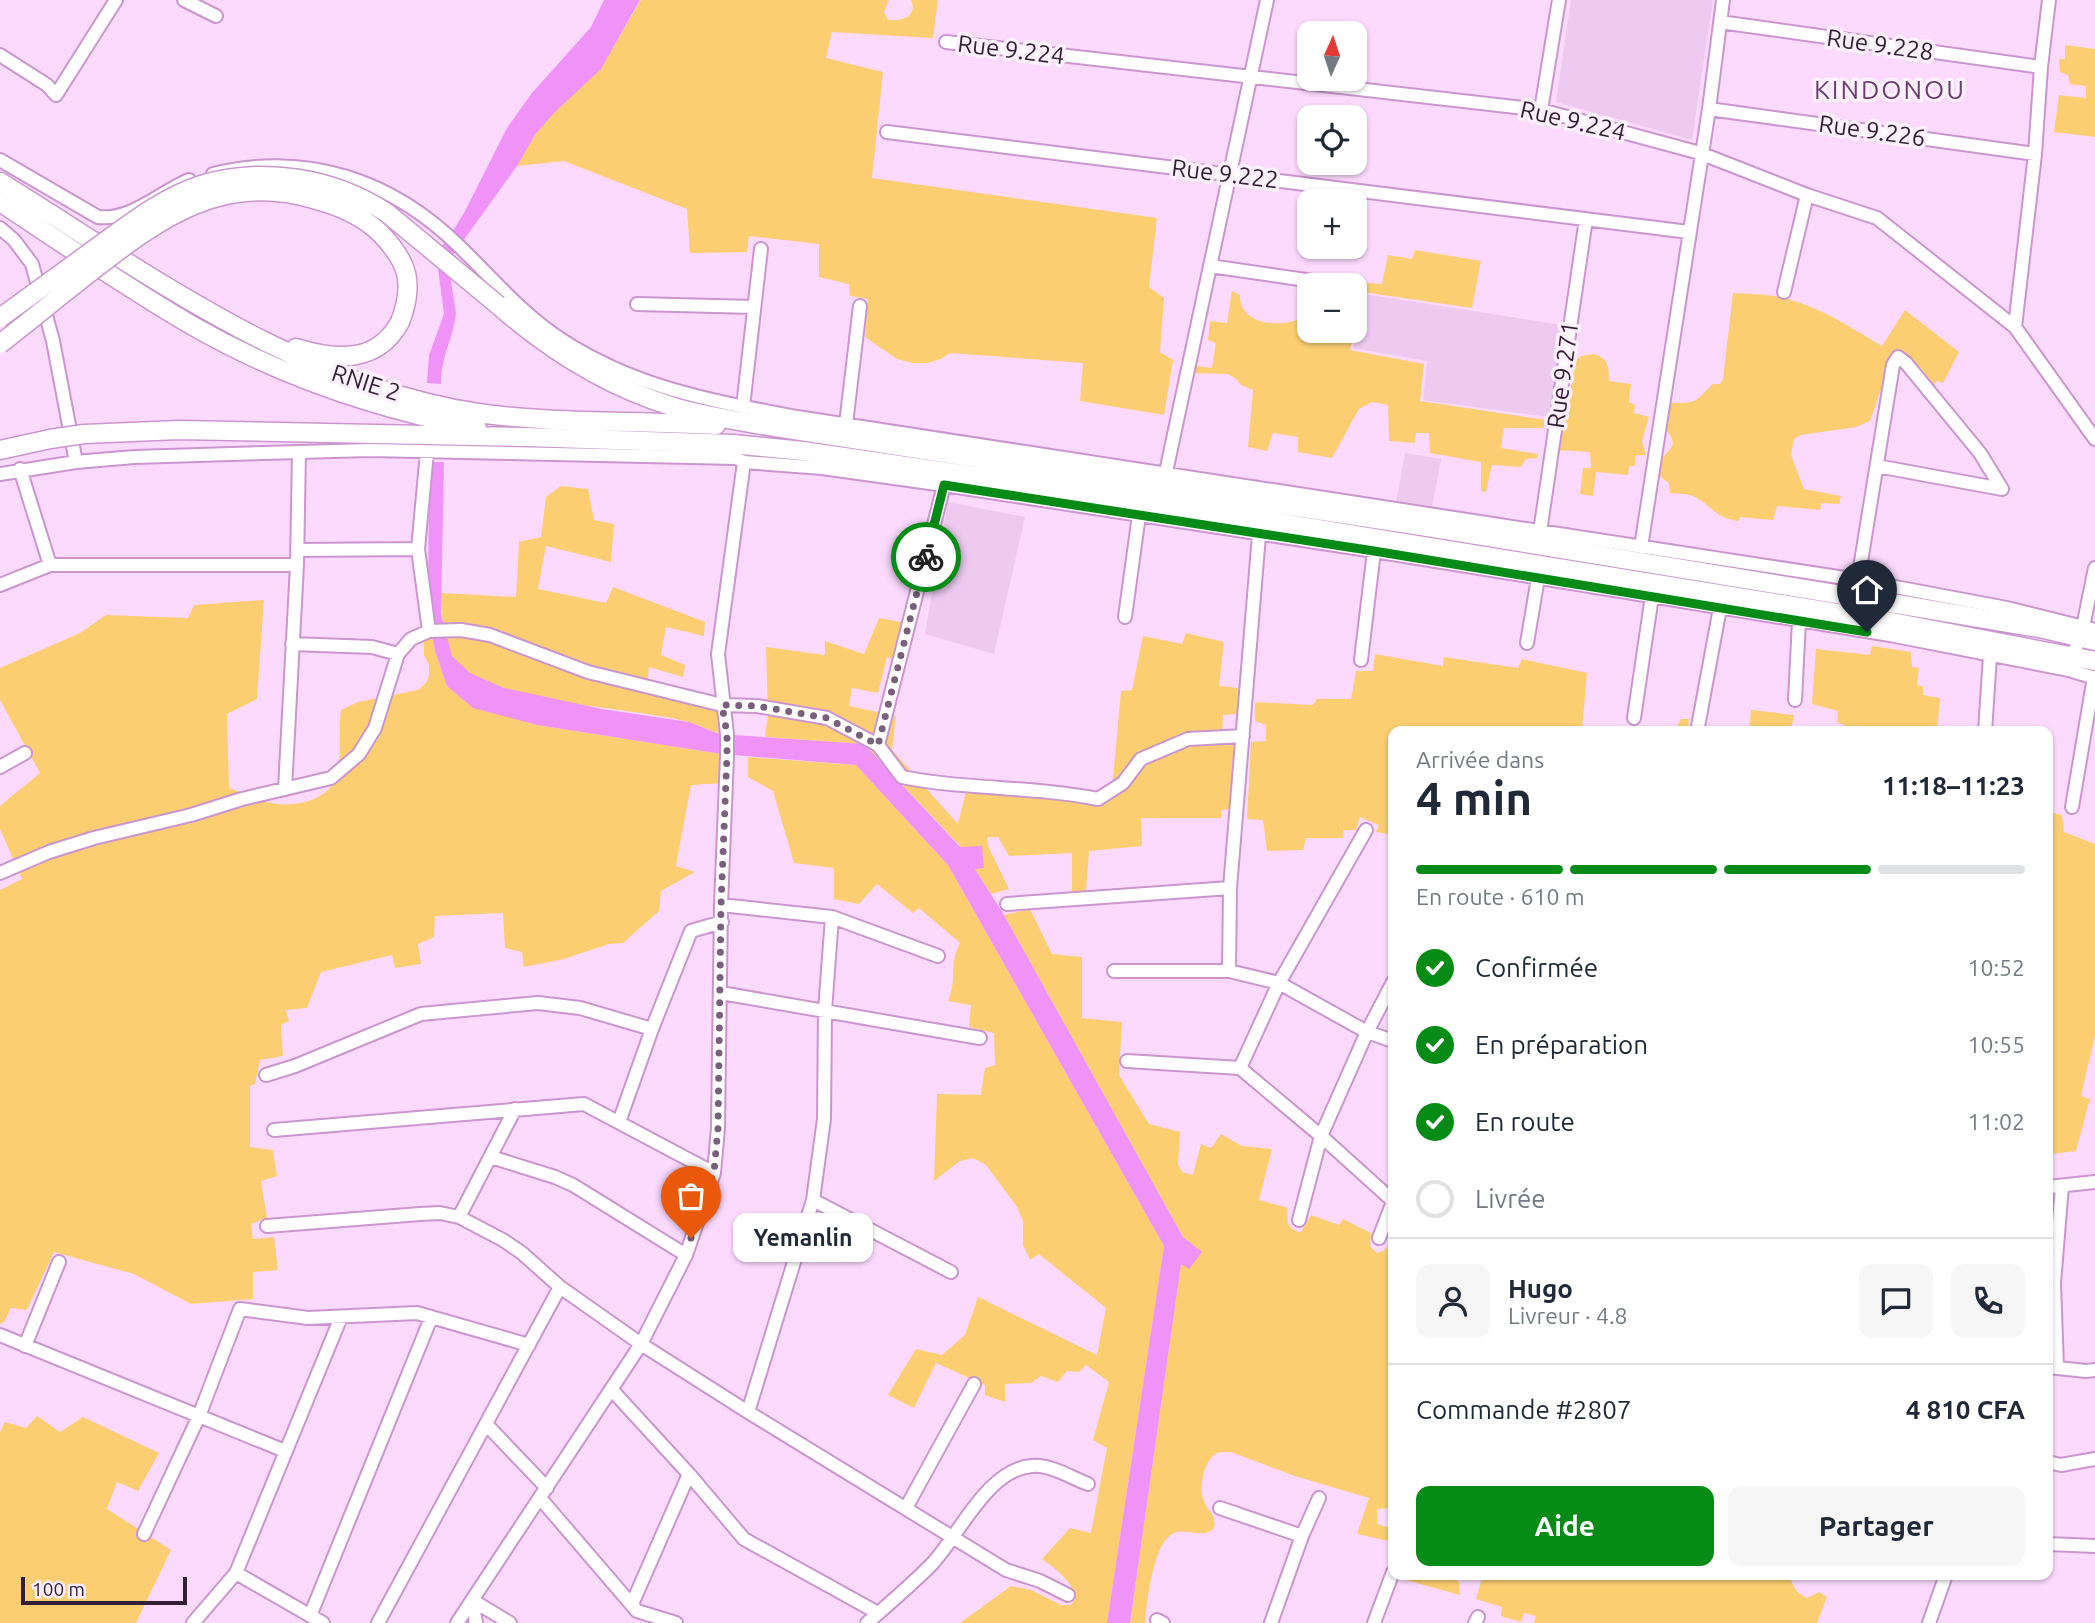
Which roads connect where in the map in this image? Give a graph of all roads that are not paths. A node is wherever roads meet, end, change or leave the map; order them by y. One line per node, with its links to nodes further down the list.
1 (116, 0): 10 (street)
2 (184, 0): 7 (street)
3 (1267, 0): 12 (street)
4 (1556, 0): 14 (street)
5 (1723, 0): 8 (street)
6 (2049, 0): 11 (street)
7 (216, 16)
8 (1720, 22): 11 (street, Rue 9.228); 13 (street)
9 (946, 42): 12 (street, Rue 9.224)
10 (0, 55)
11 (2040, 67): 17 (street)
12 (1250, 78): 14 (street, Rue 9.224); 19 (street)
13 (1709, 109): 16 (street); 17 (street, Rue 9.226)
14 (1541, 110): 16 (street, Rue 9.224)
15 (887, 132): 19 (street, Rue 9.222)
16 (1700, 153): 21 (street, Rue 9.224); 25 (street)
17 (2035, 154): 34 (street)
18 (0, 160): 37 (street)
19 (1230, 175): 23 (street, Rue 9.222); 27 (street)
20 (0, 182): 35 (highway, RNIE 2 / RNIE 2)
21 (1807, 195): 29 (street); 34 (street, Rue 9.224)
22 (0, 202): 41 (highway, RNIE 2 / RNIE 2)
23 (1586, 219): 25 (street, Rue 9.222); 54 (street, Rue 9.271)
24 (0, 228): 46 (street)
25 (1689, 232): 56 (street)
26 (761, 249): 32 (street)
27 (1210, 267): 28 (street); 50 (street)
28 (1297, 279)
29 (1784, 292)
30 (637, 304): 32 (street)
31 (860, 306): 39 (street)
32 (754, 307): 37 (street)
33 (0, 318): 40 (highway, bridge)
34 (2015, 327): 42 (street, Rue 9.224)
35 (250, 335): 36 (highway, bridge); 40 (highway, RNIE 2 / RNIE 2)
36 (0, 344)
37 (743, 407): 38 (street)
38 (820, 420): 39 (street); 40 (highway)
39 (846, 424): 50 (street)
40 (780, 428): 71 (highway)
41 (526, 437): 43 (highway, bridge); 77 (highway)
42 (2095, 439)
43 (0, 450)
44 (299, 452): 45 (street); 46 (street); 58 (street)
45 (427, 452): 47 (street); 57 (street)
46 (76, 462): 49 (street)
47 (744, 462): 52 (street); 80 (street)
48 (1877, 466): 48 (street); 64 (street)
49 (20, 470): 51 (street); 60 (street)
50 (1166, 472): 54 (street)
51 (0, 474)
52 (944, 485): 53 (street); 85 (street)
53 (1139, 515): 55 (street); 68 (street)
54 (1539, 532): 56 (street)
55 (1259, 535): 59 (street); 84 (street)
56 (1641, 547): 64 (street)
57 (418, 549): 58 (street); 70 (street)
58 (297, 550): 61 (street)
59 (1374, 551): 63 (street); 76 (street)
60 (50, 565): 61 (street); 65 (street)
61 (297, 565): 73 (street)
62 (2095, 568): 71 (street)
63 (1538, 578): 66 (street); 72 (street)
64 (1858, 580): 71 (street)
65 (0, 585)
66 (1652, 596): 67 (street); 81 (street)
67 (1720, 608): 69 (street); 82 (street)
68 (1125, 617)
69 (1800, 621): 75 (street); 79 (street)
70 (429, 631): 74 (street); 80 (street)
71 (2088, 634): 77 (street)
72 (1527, 643)
73 (292, 644): 74 (street); 88 (street)
74 (398, 653): 88 (street)
75 (1990, 656): 77 (street); 83 (street)
76 (1361, 660)
77 (2071, 663): 78 (highway)
78 (2095, 672): 89 (street)
79 (1795, 700)
80 (722, 705): 85 (street); 94 (street)
81 (1634, 718)
82 (1699, 726)
83 (1985, 726)
84 (1243, 736): 85 (street); 92 (street)
85 (878, 745)
86 (25, 753): 87 (street)
87 (0, 767)
88 (285, 789): 91 (street)
89 (2072, 807)
90 (1366, 830): 100 (street)
91 (0, 873)
92 (1230, 888): 93 (street); 99 (street)
93 (1007, 904)
94 (721, 905): 95 (street); 96 (street)
95 (832, 917): 97 (street); 103 (street)
96 (722, 922): 102 (street); 104 (street)
97 (938, 956)
98 (1114, 971): 99 (street)
99 (1229, 971): 100 (street)
100 (1279, 983): 105 (street); 109 (street)
101 (1388, 992): 105 (street)
102 (721, 993): 103 (street); 116 (street)
103 (825, 1011): 106 (street); 121 (street)
104 (652, 1029): 110 (street); 112 (street)
105 (1367, 1032): 107 (street); 114 (street)
106 (980, 1038)
107 (1388, 1039)
108 (1127, 1061): 109 (street)
109 (1240, 1068): 114 (street)
110 (266, 1074)
111 (515, 1109): 112 (street); 113 (street); 115 (street)
112 (619, 1122): 116 (street)
113 (274, 1130)
114 (1321, 1136): 120 (street); 124 (street)
115 (491, 1157): 123 (street); 127 (street)
116 (714, 1172): 127 (street)
117 (2095, 1182): 118 (street)
118 (2062, 1186): 119 (street); 133 (street)
119 (2053, 1187)
120 (1388, 1197)
121 (813, 1200): 129 (street); 142 (street)
122 (1388, 1214): 126 (street)
123 (459, 1217): 125 (street); 130 (street)
124 (1299, 1220)
125 (267, 1226)
126 (1378, 1238)
127 (686, 1255): 135 (street)
128 (59, 1262): 137 (street)
129 (951, 1272)
130 (560, 1287): 135 (street); 136 (street)
131 (341, 1317): 132 (street); 143 (street); 145 (street)
132 (431, 1318): 136 (street); 166 (street)
133 (2053, 1325)
134 (0, 1335): 137 (street)
135 (641, 1344): 141 (street); 142 (street)
136 (529, 1345): 144 (street)
137 (25, 1346): 143 (street)
138 (2053, 1367): 139 (street)
139 (2095, 1370)
140 (974, 1384): 152 (street)
141 (611, 1389): 148 (street); 150 (street)
142 (748, 1412): 152 (street)
143 (199, 1416): 145 (street); 154 (street)
144 (486, 1424): 150 (street); 169 (street)
145 (285, 1451): 159 (street)
146 (2095, 1459): 147 (street)
147 (2053, 1463)
148 (689, 1474): 164 (street); 165 (street)
149 (1088, 1484): 156 (street)
150 (543, 1493): 163 (street); 164 (street)
151 (1319, 1499): 155 (street)
152 (906, 1508): 156 (street)
153 (1220, 1508): 155 (street)
154 (144, 1534)
155 (1302, 1536): 175 (street)
156 (952, 1537): 162 (street); 165 (street)
157 (2053, 1544): 158 (street)
158 (2095, 1546)
159 (236, 1573): 166 (street); 167 (street)
160 (1390, 1580): 176 (street)
161 (1944, 1580): 177 (street)
162 (1068, 1595)
163 (472, 1601): 170 (street); 171 (street); 172 (street)
164 (632, 1604): 173 (street)
165 (878, 1614): 174 (street)
166 (310, 1616): 168 (street)
167 (194, 1623)
168 (323, 1623)
169 (378, 1623)
170 (457, 1623)
171 (476, 1623)
172 (510, 1623)
173 (676, 1623)
174 (867, 1623)
175 (1272, 1623)
176 (1374, 1623)
177 (1929, 1623)

